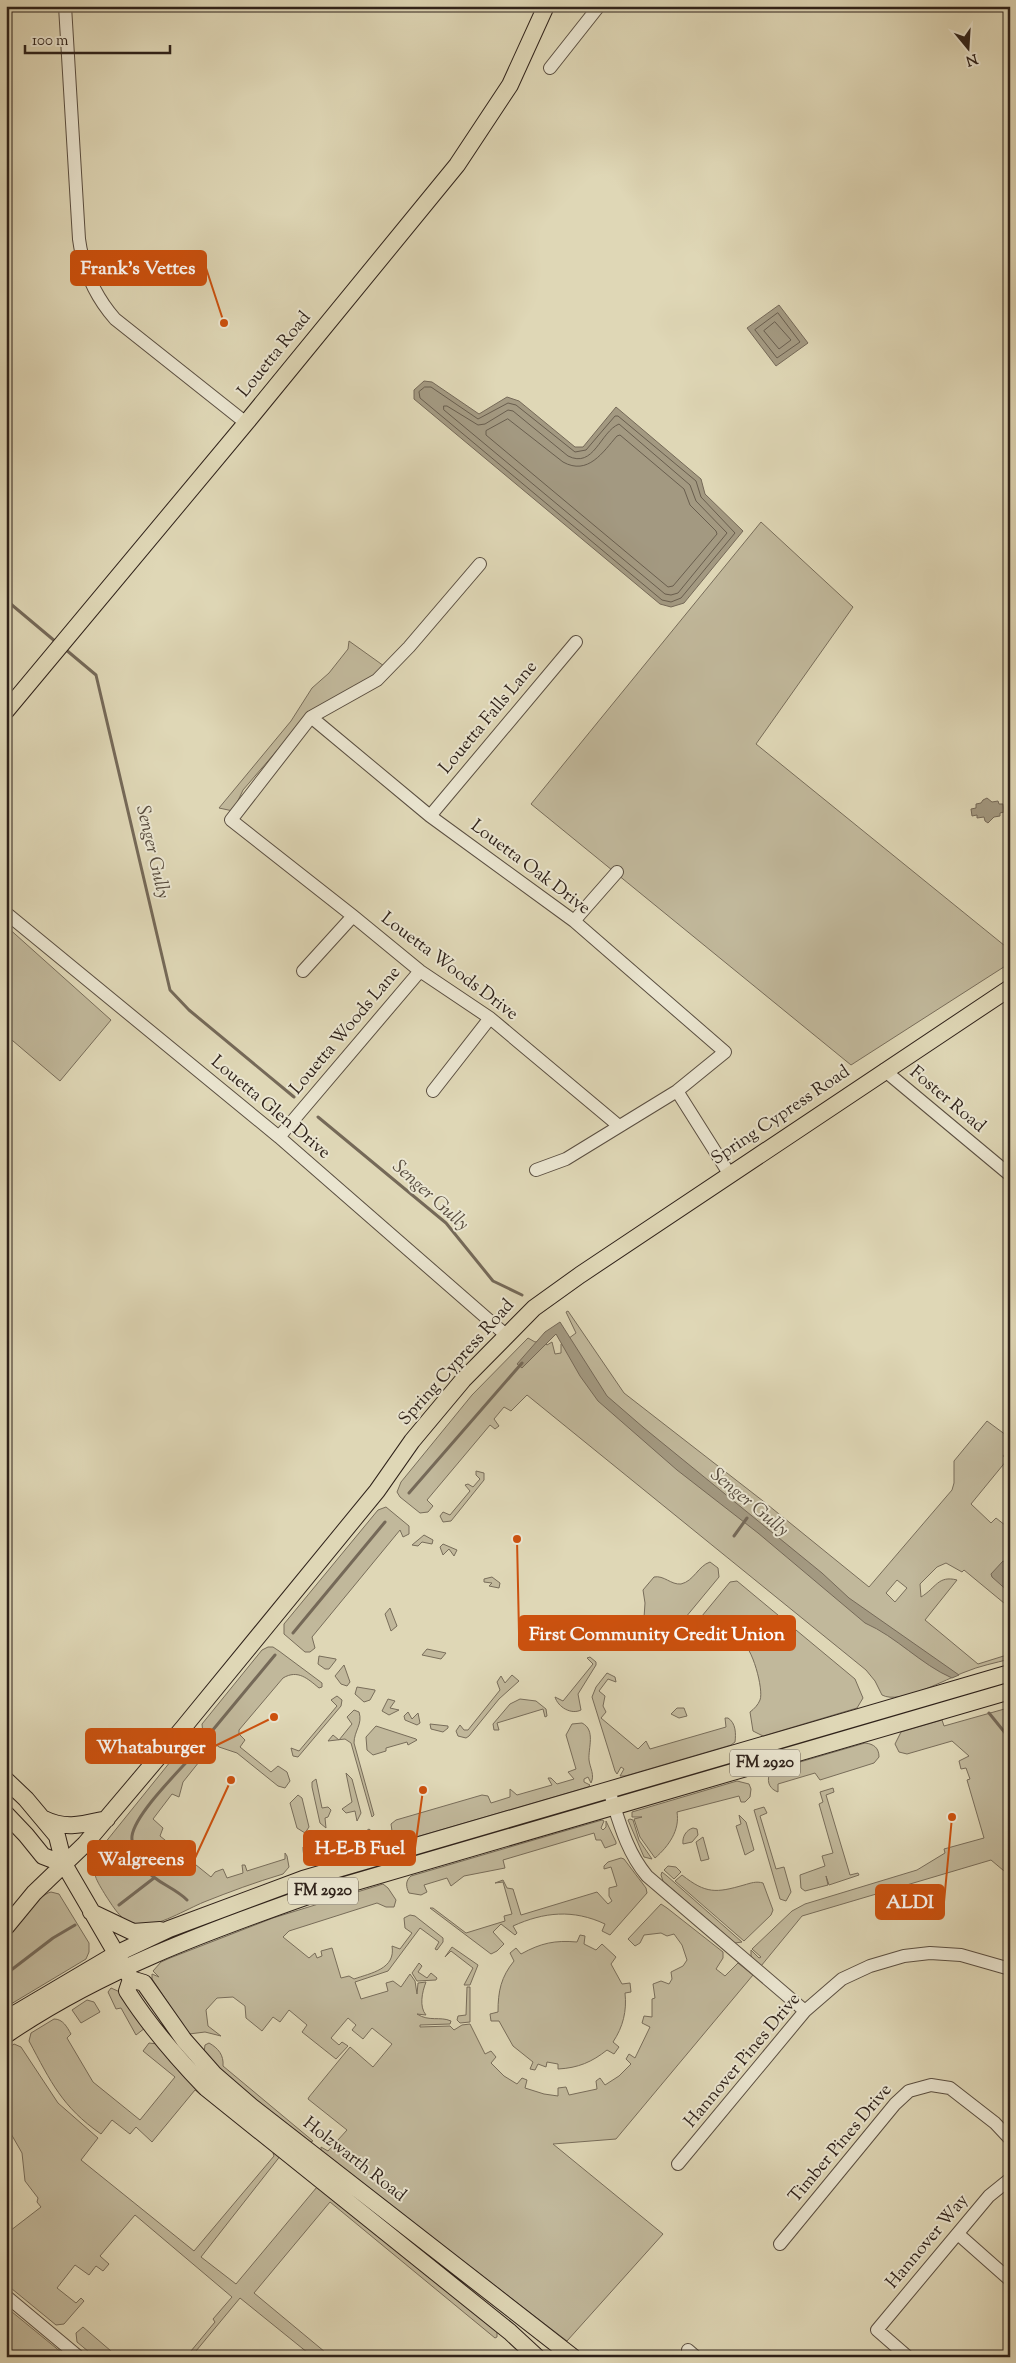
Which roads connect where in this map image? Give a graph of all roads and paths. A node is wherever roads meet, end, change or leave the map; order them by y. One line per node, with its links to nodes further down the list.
1 (65, 6): 5 (street)
2 (546, 6): 5 (main road, Louetta Road)
3 (599, 6): 4 (street)
4 (550, 68)
5 (246, 423): 8 (main road, Louetta Road)
6 (480, 564): 9 (street)
7 (576, 642): 10 (street, Louetta Falls Lane)
8 (6, 711)
9 (310, 717): 10 (street, Louetta Oak Drive); 13 (street, Louetta Woods Drive)
10 (430, 816): 14 (street, Louetta Oak Drive)
11 (617, 872): 14 (street)
12 (6, 913): 23 (street, Louetta Glen Drive)
13 (353, 916): 15 (street); 16 (street, Louetta Woods Drive)
14 (574, 922): 21 (street, Louetta Oak Drive)
15 (303, 971)
16 (420, 972): 18 (street, Louetta Woods Drive); 23 (street, Louetta Woods Lane)
17 (1010, 988): 19 (main road, Spring Cypress Road)
18 (490, 1018): 20 (street); 22 (street, Louetta Woods Drive)
19 (884, 1070): 25 (main road, Spring Cypress Road); 26 (street, Foster Road)
20 (433, 1090)
21 (677, 1091): 22 (street); 25 (street)
22 (619, 1126): 24 (street)
23 (279, 1137): 27 (street, Louetta Glen Drive)
24 (536, 1170)
25 (730, 1175): 27 (main road, Spring Cypress Road)
26 (1010, 1175)
27 (506, 1335): 35 (main road, Spring Cypress Road)
28 (1010, 1673): 31 (main road, FM 2920 / FM 2920)
29 (1010, 1691): 32 (main road, FM 2920 / FM 2920)
30 (6, 1780): 34 (main road, Holzwarth Road)
31 (609, 1790): 32 (street); 39 (main road, FM 2920 / FM 2920)
32 (615, 1807): 42 (main road, FM 2920 / FM 2920); 43 (street)
33 (6, 1814): 36 (main road)
34 (44, 1819): 35 (main road); 36 (main road, Holzwarth Road)
35 (107, 1819): 36 (main road, Spring Cypress Road)
36 (64, 1864): 37 (main road, Holzwarth Road); 38 (main road, Spring Cypress Road)
37 (91, 1912): 39 (main road); 40 (main road, Holzwarth Road)
38 (6, 1927)
39 (170, 1929): 40 (main road, FM 2920 / FM 2920)
40 (116, 1954): 42 (main road, Holzwarth Road); 44 (main road, FM 2920)
41 (1010, 1970): 43 (street, Hannover Pines Drive)
42 (128, 1974): 45 (main road, FM 2920); 47 (main road, Holzwarth Road)
43 (805, 2011): 48 (street, Hannover Pines Drive)
44 (6, 2019)
45 (6, 2035)
46 (1010, 2139): 51 (street, Timber Pines Drive)
47 (305, 2158): 54 (main road, Holzwarth Road); 55 (main road, Holzwarth Road)
48 (678, 2164)
49 (1010, 2179): 50 (street, Hannover Way)
50 (958, 2234): 52 (street); 59 (street, Hannover Way)
51 (780, 2244)
52 (1010, 2280)
53 (6, 2296): 56 (street)
54 (523, 2316): 55 (main road); 58 (main road, Holzwarth Road)
55 (510, 2332): 57 (main road, Holzwarth Road)
56 (80, 2357)
57 (537, 2357)
58 (573, 2357)
59 (908, 2357)

